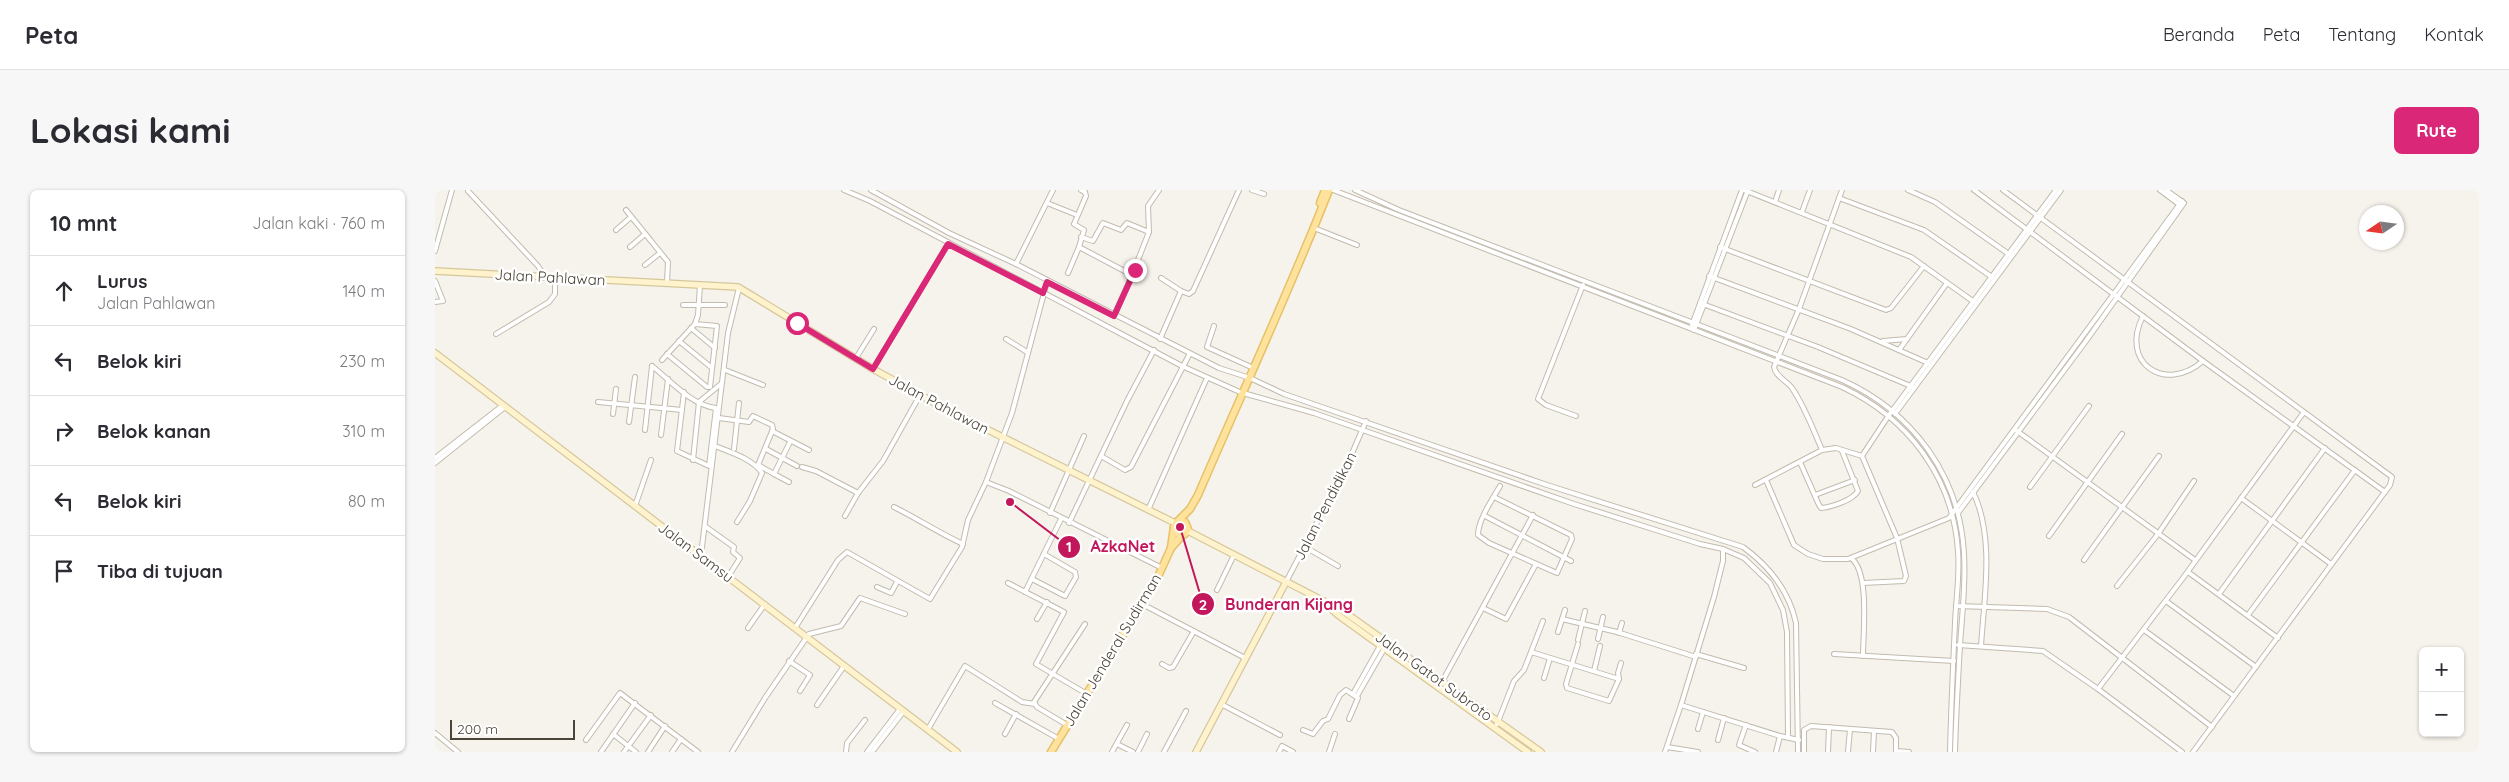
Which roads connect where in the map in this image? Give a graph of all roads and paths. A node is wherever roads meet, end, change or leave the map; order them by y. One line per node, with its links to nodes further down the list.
1 (453, 190): 45 (street)
2 (468, 190): 56 (street)
3 (845, 190): 40 (street)
4 (871, 190): 48 (street)
5 (1053, 190): 26 (street)
6 (1081, 190): 30 (street)
7 (1159, 190): 37 (street)
8 (1239, 190): 71 (street)
9 (1252, 190): 23 (street)
10 (1325, 190): 110 (main road)
11 (1331, 190): 34 (main road); 60 (street)
12 (1355, 190): 53 (street)
13 (1745, 190): 25 (street); 44 (street)
14 (1779, 190): 25 (street)
15 (1810, 190): 29 (street)
16 (1842, 190): 24 (street)
17 (1908, 190): 47 (street)
18 (1974, 190): 36 (street)
19 (2003, 190): 31 (street)
20 (2058, 190): 31 (street)
21 (2160, 190): 27 (street)
22 (2166, 190): 27 (street)
23 (1264, 194)
24 (1839, 198): 33 (street); 59 (street)
25 (1775, 202): 29 (street)
26 (1047, 203): 30 (street); 48 (street)
27 (2181, 204): 63 (street)
28 (626, 210): 32 (street)
29 (1802, 212): 33 (street)
30 (1077, 215): 39 (street)
31 (2040, 216): 36 (street); 63 (street)
32 (631, 217): 35 (street); 38 (street)
33 (1830, 224): 50 (street); 62 (street)
34 (1314, 228): 41 (street); 117 (main road)
35 (616, 230)
36 (2029, 231): 47 (street); 73 (street)
37 (1149, 232): 39 (street); 54 (street)
38 (645, 234): 42 (street); 46 (street)
39 (1081, 237): 43 (street)
40 (948, 244): 72 (street); 112 (street)
41 (1357, 245)
42 (630, 247)
43 (1079, 247): 52 (street); 54 (street)
44 (1722, 248): 55 (street); 62 (street)
45 (435, 251)
46 (660, 252): 49 (street); 65 (street)
47 (2009, 255): 59 (street)
48 (1015, 264): 66 (street)
49 (645, 265)
50 (1924, 266): 62 (street); 67 (street)
51 (435, 271): 56 (street, Jalan Pahlawan)
52 (1068, 273)
53 (1565, 273): 60 (street); 61 (street)
54 (1132, 275): 81 (street)
55 (1711, 276): 76 (street); 80 (street)
56 (545, 277): 57 (street, Jalan Pahlawan)
57 (555, 277): 65 (street, Jalan Pahlawan); 89 (street)
58 (1161, 278): 71 (street)
59 (1993, 278): 75 (street)
60 (1563, 279): 69 (street)
61 (1585, 280): 69 (street); 84 (street)
62 (1809, 280): 80 (street)
63 (2127, 280): 73 (street); 136 (street)
64 (435, 281): 74 (street)
65 (667, 282): 68 (street, Jalan Pahlawan)
66 (1047, 283): 72 (street); 81 (street)
67 (1947, 283): 75 (street); 92 (street)
68 (700, 285): 70 (street, Jalan Pahlawan); 78 (street)
69 (1582, 287): 88 (street); 138 (street)
70 (739, 288): 104 (street, Jalan Pahlawan); 113 (street)
71 (1181, 291): 93 (street)
72 (1043, 292): 97 (street); 99 (street)
73 (2116, 296): 82 (street); 146 (street)
74 (435, 302)
75 (1975, 303): 108 (street); 120 (street)
76 (1701, 304): 84 (street); 90 (street)
77 (683, 305): 78 (street)
78 (699, 305): 79 (street); 83 (street)
79 (725, 305)
80 (1799, 308): 90 (street); 95 (street)
81 (1114, 316): 93 (street)
82 (2143, 316): 107 (street); 107 (street)
83 (695, 324): 86 (street); 96 (street)
84 (1694, 324): 88 (street); 103 (street)
85 (1214, 326): 110 (street)
86 (691, 328): 94 (street); 96 (street)
87 (874, 329): 104 (street)
88 (1692, 330): 106 (street)
89 (496, 334)
90 (1787, 336): 103 (street); 120 (street)
91 (1005, 339): 99 (street)
92 (1907, 339): 95 (street); 98 (street)
93 (1160, 340): 102 (street)
94 (679, 341): 101 (street); 111 (street)
95 (1881, 341): 98 (street)
96 (715, 348): 111 (street)
97 (1153, 350): 109 (street); 161 (street)
98 (1899, 350): 108 (street)
99 (1027, 352): 151 (street)
100 (435, 353): 130 (street, Jalan Samsu)
101 (667, 354): 105 (street); 111 (street)
102 (1189, 355): 109 (street); 117 (street)
103 (1779, 355): 106 (street); 135 (street)
104 (856, 358): 112 (street, Jalan Pahlawan)
105 (662, 360)
106 (1776, 361): 139 (street); 159 (street)
107 (2203, 361): 144 (street)
108 (1929, 363): 120 (street)
109 (1183, 365): 115 (street); 161 (street)
110 (1251, 367): 117 (main road)
111 (712, 368)
112 (873, 369): 124 (street, Jalan Pahlawan)
113 (725, 370): 118 (street); 119 (street)
114 (635, 377): 129 (street)
115 (1207, 378): 123 (street); 197 (street)
116 (668, 379): 122 (street); 132 (street); 133 (street)
117 (1248, 379): 123 (main road); 143 (street)
118 (723, 383): 126 (street); 140 (street)
119 (763, 385)
120 (1913, 387): 135 (street)
121 (617, 389): 128 (street)
122 (684, 392): 126 (street); 134 (street)
123 (1242, 392): 143 (street); 195 (main road)
124 (920, 395): 151 (street, Jalan Pahlawan); 188 (street)
125 (598, 402): 128 (street)
126 (699, 402): 168 (street); 168 (street)
127 (739, 403): 141 (street)
128 (615, 404): 129 (street); 137 (street)
129 (631, 405): 132 (street); 142 (street)
130 (504, 406): 153 (street); 192 (street, Jalan Samsu)
131 (2089, 406): 163 (street)
132 (648, 407): 133 (street); 145 (street)
133 (665, 408): 134 (street); 149 (street)
134 (682, 410): 168 (street)
135 (1895, 412): 139 (street); 196 (street)
136 (2304, 412): 144 (street); 187 (street)
137 (613, 414)
138 (1576, 416)
139 (1890, 417): 162 (street); 202 (street)
140 (719, 418): 141 (street); 154 (street)
141 (737, 420): 147 (street); 156 (street)
142 (629, 422)
143 (1364, 426): 180 (street); 185 (street); 216 (street, Jalan Pendidikan)
144 (2294, 426): 155 (street); 191 (street)
145 (645, 430)
146 (2017, 431): 163 (street); 186 (street)
147 (772, 432): 152 (street); 157 (street)
148 (2122, 434): 181 (street)
149 (661, 436)
150 (1084, 436): 172 (street)
151 (1003, 438): 172 (street, Jalan Pahlawan); 178 (street)
152 (790, 442): 158 (street); 166 (street)
153 (455, 445): 165 (street); 170 (street)
154 (715, 446): 204 (street); 208 (street)
155 (2325, 448): 171 (street); 205 (street)
156 (734, 449)
157 (766, 449): 166 (street); 173 (street)
158 (809, 450)
159 (1822, 450): 160 (street); 169 (street)
160 (1841, 451): 162 (street); 175 (street)
161 (1101, 456): 179 (street)
162 (1862, 456): 213 (street)
163 (2053, 456): 181 (street); 184 (street)
164 (2159, 456): 194 (street)
165 (435, 458)
166 (782, 458): 173 (street); 188 (street)
167 (651, 460): 192 (street)
168 (693, 460)
169 (1800, 462): 174 (street); 189 (street)
170 (435, 463)
171 (2355, 470): 187 (street); 214 (street)
172 (1069, 472): 179 (street, Jalan Pahlawan); 198 (street)
173 (774, 474): 177 (street)
174 (1766, 480): 183 (street); 224 (street)
175 (1855, 480): 189 (street); 189 (street)
176 (2194, 481): 210 (street)
177 (789, 482)
178 (986, 482): 198 (street); 215 (street)
179 (1089, 482): 197 (street, Jalan Pahlawan); 206 (street)
180 (1536, 482): 185 (street); 343 (street)
181 (2089, 483): 194 (street); 212 (street)
182 (1499, 486): 190 (street)
183 (1755, 486)
184 (2030, 488)
185 (1534, 490): 218 (street)
186 (1972, 491): 196 (street); 252 (street)
187 (2385, 492): 229 (street)
188 (859, 493): 199 (street)
189 (1815, 495)
190 (1494, 497): 200 (street); 201 (street)
191 (2241, 498): 205 (street); 226 (street)
192 (635, 506): 222 (street, Jalan Samsu)
193 (894, 507): 215 (street)
194 (2123, 508): 210 (street); 225 (street)
195 (1190, 509): 207 (main road); 209 (main road)
196 (1958, 510): 202 (street); 250 (street)
197 (1147, 511): 207 (street, Jalan Pahlawan)
198 (1050, 513): 203 (street)
199 (845, 516)
200 (1485, 516): 211 (street); 221 (street)
201 (1533, 516): 211 (street); 223 (street)
202 (1951, 517): 213 (street); 249 (street)
203 (1061, 519): 206 (street); 219 (street)
204 (737, 522)
205 (2273, 522): 214 (street); 243 (street)
206 (1069, 523): 231 (street)
207 (1176, 524): 209 (main road); 209 (main road); 217 (main road)
208 (706, 527): 222 (street); 233 (street)
209 (1187, 530): 217 (main road); 220 (street, Jalan Gatot Subroto)
210 (2159, 534): 226 (street); 239 (street)
211 (1523, 536): 221 (street); 223 (street)
212 (2049, 536)
213 (1897, 538): 224 (street); 238 (street)
214 (2302, 543): 229 (street); 256 (street)
215 (963, 544): 235 (street)
216 (1305, 547): 230 (street); 236 (street, Jalan Pendidikan)
217 (1171, 548): 231 (main road, Jalan Jenderal Sudirman)
218 (1723, 549): 281 (street); 340 (street)
219 (1044, 554): 234 (street); 234 (street)
220 (1234, 554): 236 (street, Jalan Gatot Subroto); 241 (street)
221 (1513, 554): 228 (street); 251 (street)
222 (701, 555): 233 (street, Jalan Samsu)
223 (1565, 557): 227 (street); 228 (street)
224 (1851, 558): 238 (street)
225 (2084, 560)
226 (2195, 560): 232 (street)
227 (1571, 561)
228 (1536, 564): 251 (street)
229 (2331, 564): 272 (street)
230 (1338, 566)
231 (1162, 568): 248 (main road, Jalan Jenderal Sudirman)
232 (2188, 572): 243 (street); 244 (street)
233 (728, 577): 247 (street, Jalan Samsu)
234 (1032, 579): 242 (street)
235 (897, 582): 240 (street); 265 (street)
236 (1286, 582): 246 (street, Jalan Gatot Subroto); 283 (street)
237 (1008, 583): 242 (street)
238 (1863, 583): 282 (street)
239 (2117, 586)
240 (877, 587)
241 (1217, 590)
242 (1025, 592): 245 (street)
243 (2219, 594): 256 (street)
244 (2166, 601): 267 (street); 292 (street)
245 (1047, 602): 258 (street); 295 (street)
246 (1325, 603): 278 (street, Jalan Gatot Subroto); 298 (street, Jalan Gatot Subroto)
247 (765, 604): 264 (street); 265 (street, Jalan Samsu)
248 (1142, 604): 268 (street); 303 (main road, Jalan Jenderal Sudirman)
249 (1956, 606): 250 (street); 274 (street)
250 (1964, 606): 252 (street); 275 (street)
251 (1483, 608): 298 (street)
252 (1983, 608): 277 (street); 285 (street)
253 (1565, 610): 259 (street)
254 (1585, 611): 263 (street)
255 (905, 614): 271 (street)
256 (2249, 615): 272 (street)
257 (1603, 617): 266 (street)
258 (1037, 619)
259 (1562, 619): 263 (street); 269 (street)
260 (1543, 621): 279 (street)
261 (1622, 623): 270 (street)
262 (1085, 624): 295 (street)
263 (1582, 624): 266 (street); 290 (street)
264 (748, 628)
265 (795, 628): 271 (street, Jalan Samsu)
266 (1600, 628): 270 (street); 273 (street)
267 (2144, 630): 285 (street); 305 (street)
268 (1194, 631): 283 (street); 289 (street)
269 (1558, 632)
270 (1619, 633): 281 (street)
271 (806, 636): 286 (street); 291 (street, Jalan Samsu)
272 (2278, 638): 292 (street)
273 (1598, 639)
274 (1954, 644): 275 (street); 287 (street)
275 (1960, 645): 277 (street); 301 (street)
276 (1601, 646): 294 (street)
277 (1981, 646): 300 (street)
278 (1382, 647): 304 (street); 323 (street, Jalan Gatot Subroto)
279 (1531, 652): 284 (street); 323 (street)
280 (1834, 654): 282 (street)
281 (1696, 656): 293 (street); 310 (street)
282 (1863, 656): 287 (street)
283 (1245, 658): 309 (street)
284 (1550, 658): 290 (street); 296 (street)
285 (2122, 658): 300 (street); 326 (street)
286 (789, 661): 302 (street); 357 (street)
287 (1954, 661): 299 (street)
288 (1621, 663): 297 (street)
289 (1162, 664)
290 (1571, 665): 294 (street); 297 (street)
291 (844, 666): 311 (street); 312 (street, Jalan Samsu)
292 (2256, 667): 305 (street)
293 (1744, 668)
294 (1594, 671): 297 (street)
295 (1051, 674): 303 (street); 308 (street)
296 (1544, 678)
297 (1619, 679)
298 (1442, 682): 323 (street, Jalan Gatot Subroto)
299 (1952, 689): 301 (street); 383 (street)
300 (2098, 689): 385 (street)
301 (1957, 690): 384 (street)
302 (800, 691)
303 (1087, 694): 321 (main road, Jalan Jenderal Sudirman)
304 (1355, 695): 318 (street); 330 (street)
305 (2234, 696): 326 (street)
306 (635, 703): 316 (street); 333 (street); 344 (street)
307 (995, 703): 315 (street)
308 (1035, 704): 321 (street); 329 (street)
309 (1221, 704): 338 (street); 367 (street)
310 (1681, 704): 314 (street); 348 (street)
311 (817, 705)
312 (902, 710): 329 (street, Jalan Samsu); 337 (street)
313 (1186, 711): 366 (street)
314 (1703, 712): 317 (street); 327 (street)
315 (1016, 714): 334 (street); 342 (street)
316 (651, 715): 324 (street); 347 (street)
317 (1724, 718): 320 (street); 345 (street)
318 (1349, 719)
319 (865, 720): 358 (street)
320 (1746, 724): 339 (street); 375 (street)
321 (1067, 725): 342 (main road, Jalan Jenderal Sudirman)
322 (1127, 725): 346 (street)
323 (1497, 725): 371 (street, Jalan Gatot Subroto); 372 (street, Jalan Gatot Subroto)
324 (665, 726): 341 (street); 355 (street)
325 (1829, 727): 328 (street); 378 (street); 379 (street)
326 (2211, 727): 386 (street)
327 (1698, 729)
328 (1850, 729): 331 (street); 380 (street)
329 (927, 730): 361 (street, Jalan Samsu)
330 (1303, 730)
331 (1874, 731): 350 (street); 381 (street)
332 (435, 734): 351 (street)
333 (613, 734): 347 (street); 352 (street)
334 (1005, 734)
335 (1147, 734): 365 (street)
336 (1335, 734): 370 (street)
337 (882, 735): 359 (street); 360 (street)
338 (1280, 735)
339 (1780, 736): 340 (street); 376 (street)
340 (1789, 737): 343 (street)
341 (681, 739): 349 (street); 356 (street)
342 (1059, 739): 362 (main road, Jalan Jenderal Sudirman)
343 (1798, 739): 377 (street)
344 (586, 740)
345 (1718, 740)
346 (1117, 744): 363 (street); 364 (street)
347 (628, 746): 353 (street); 354 (street)
348 (1667, 747): 373 (street); 374 (street)
349 (695, 751)
350 (1896, 751): 382 (street)
351 (458, 752)
352 (601, 752)
353 (624, 752)
354 (636, 752)
355 (648, 752)
356 (672, 752)
357 (732, 752)
358 (846, 752)
359 (867, 752)
360 (872, 752)
361 (957, 752)
362 (1051, 752)
363 (1112, 752)
364 (1133, 752)
365 (1138, 752)
366 (1164, 752)
367 (1195, 752)
368 (1279, 752): 369 (street)
369 (1293, 752)
370 (1329, 752)
371 (1528, 752)
372 (1541, 752)
373 (1665, 752)
374 (1698, 752)
375 (1755, 752)
376 (1776, 752)
377 (1798, 752)
378 (1803, 752)
379 (1829, 752)
380 (1849, 752)
381 (1873, 752)
382 (1909, 752)
383 (1949, 752)
384 (1955, 752)
385 (2182, 752)
386 (2193, 752)

